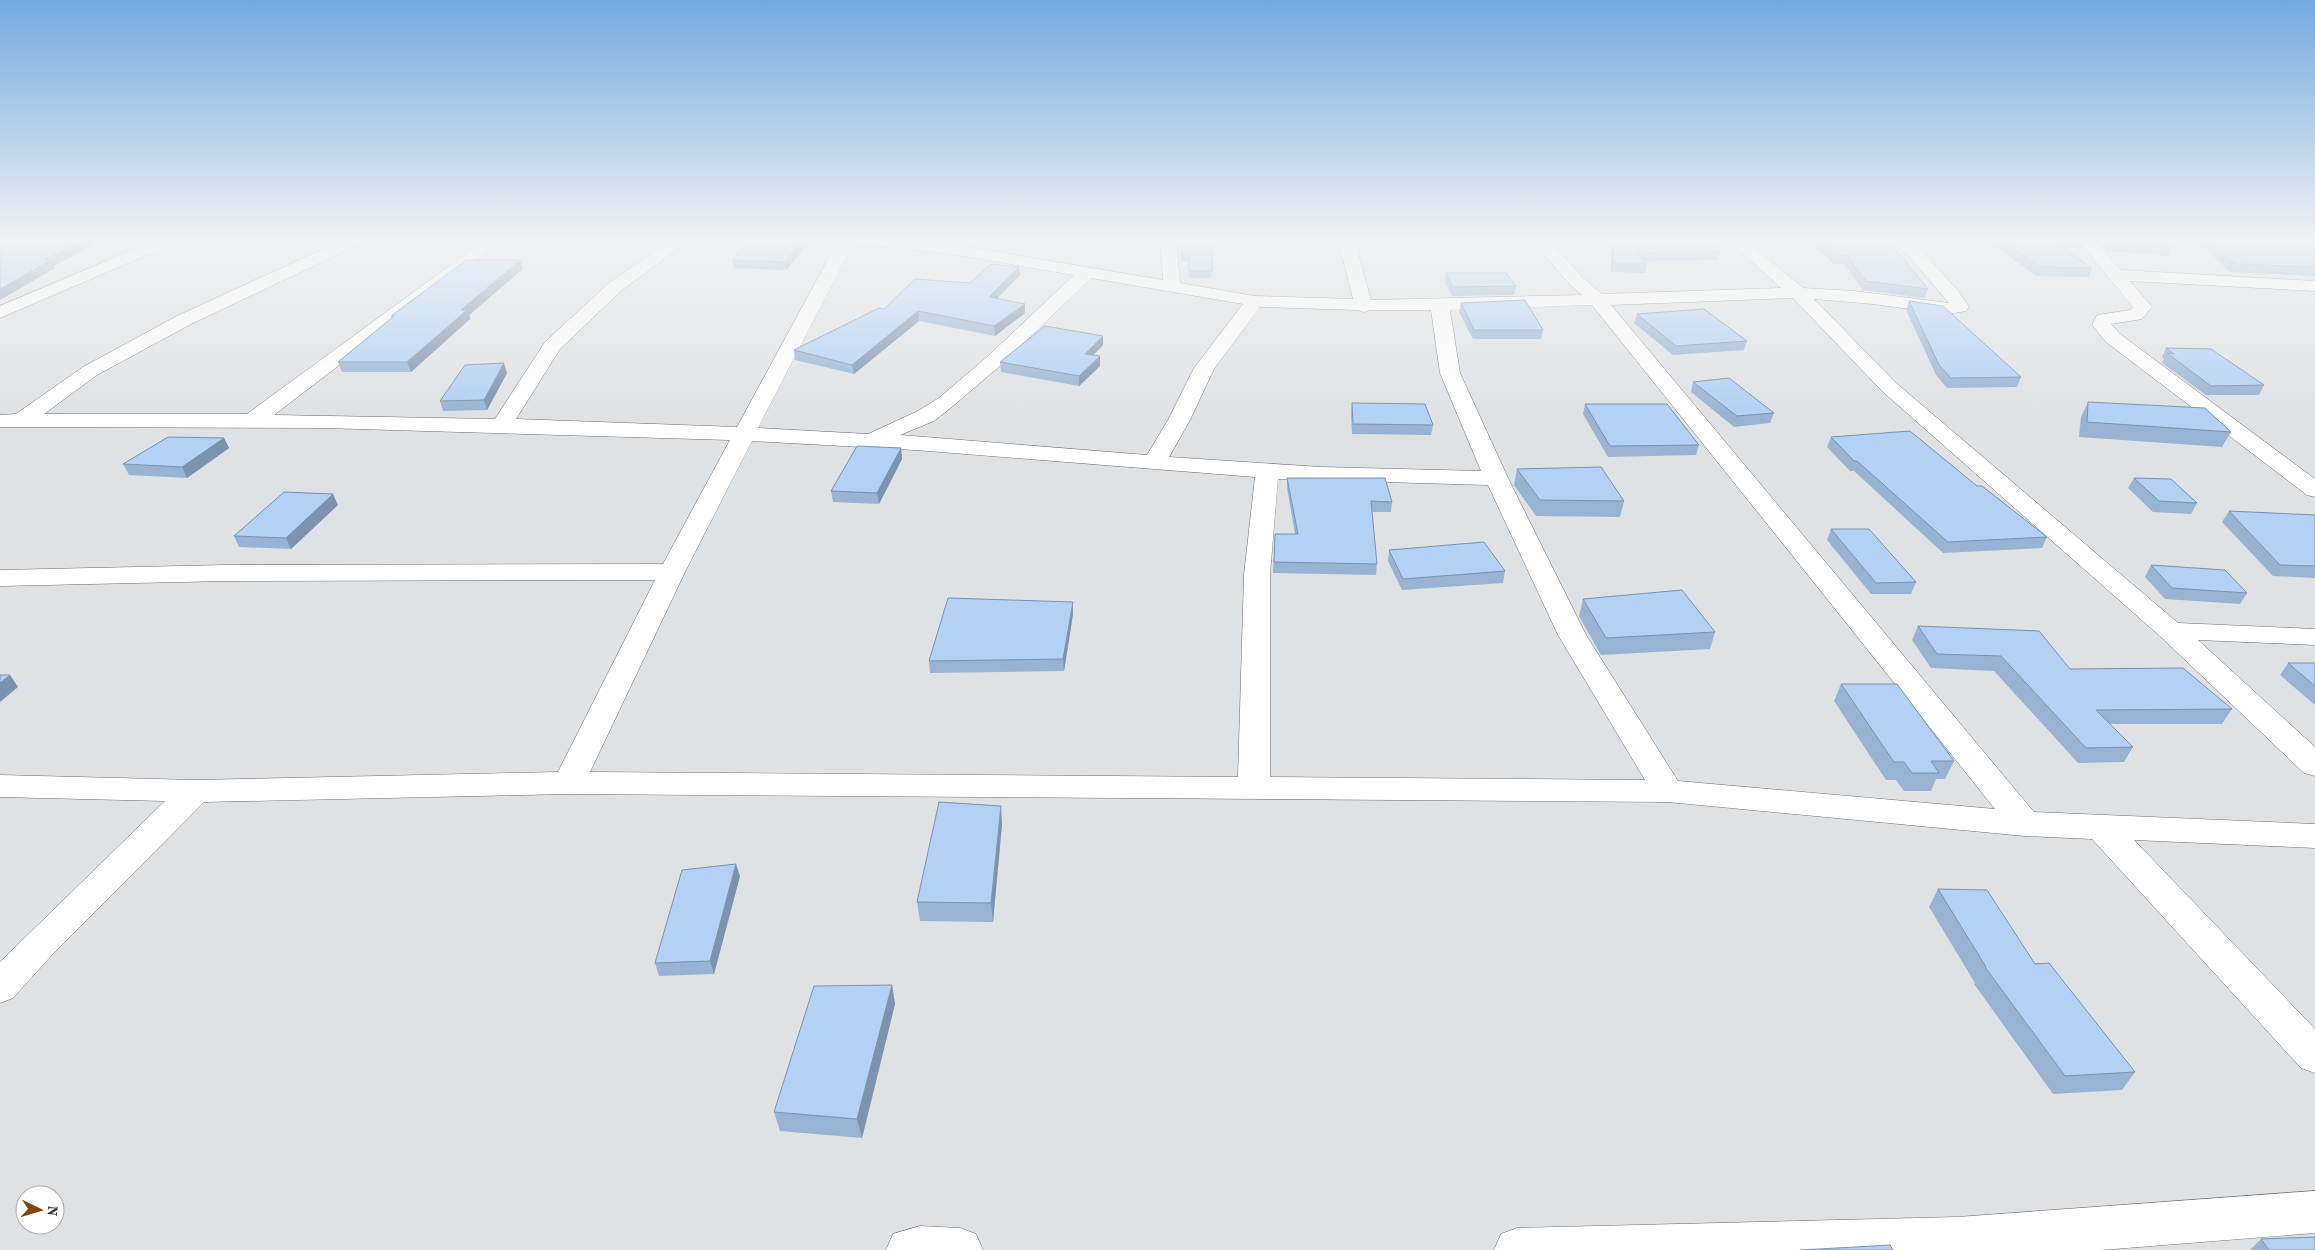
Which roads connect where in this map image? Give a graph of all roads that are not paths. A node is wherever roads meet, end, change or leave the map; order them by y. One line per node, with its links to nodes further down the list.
1 (36, 297): 18 (street)
2 (233, 297): 19 (street)
3 (418, 297): 20 (street)
4 (604, 297): 21 (street)
5 (817, 297): 22 (street)
6 (1061, 297): 23 (street)
7 (1233, 297): 15 (street)
8 (1362, 297): 16 (street)
9 (1618, 297): 14 (street)
10 (1803, 297): 30 (street)
11 (1860, 297): 12 (street)
12 (1954, 297)
13 (2135, 297): 27 (street)
14 (1596, 298): 17 (street); 38 (street)
15 (1255, 301): 16 (street); 24 (street)
16 (1364, 306): 17 (street)
17 (1440, 306): 26 (street)
18 (0, 313)
19 (11, 421): 20 (street)
20 (252, 421): 21 (street)
21 (501, 426): 22 (street)
22 (745, 434): 23 (street); 28 (street)
23 (871, 441): 24 (street)
24 (1154, 463): 25 (street)
25 (1267, 472): 26 (street); 35 (street)
26 (1496, 478): 37 (street)
27 (2315, 490)
28 (672, 572): 29 (street); 33 (street)
29 (0, 578)
30 (2171, 631): 31 (street); 32 (street)
31 (2315, 636)
32 (2315, 765)
33 (569, 783): 35 (street); 36 (street)
34 (0, 786): 36 (street)
35 (1254, 789): 37 (street)
36 (196, 791): 41 (street)
37 (1668, 791): 38 (street)
38 (2025, 824): 39 (street)
39 (2102, 828): 40 (street); 42 (street)
40 (2315, 836)
41 (0, 987)
42 (2315, 1056)
43 (2315, 1212): 44 (street)
44 (1960, 1244): 47 (street)
45 (909, 1250): 46 (street)
46 (960, 1250)
47 (1516, 1250)

